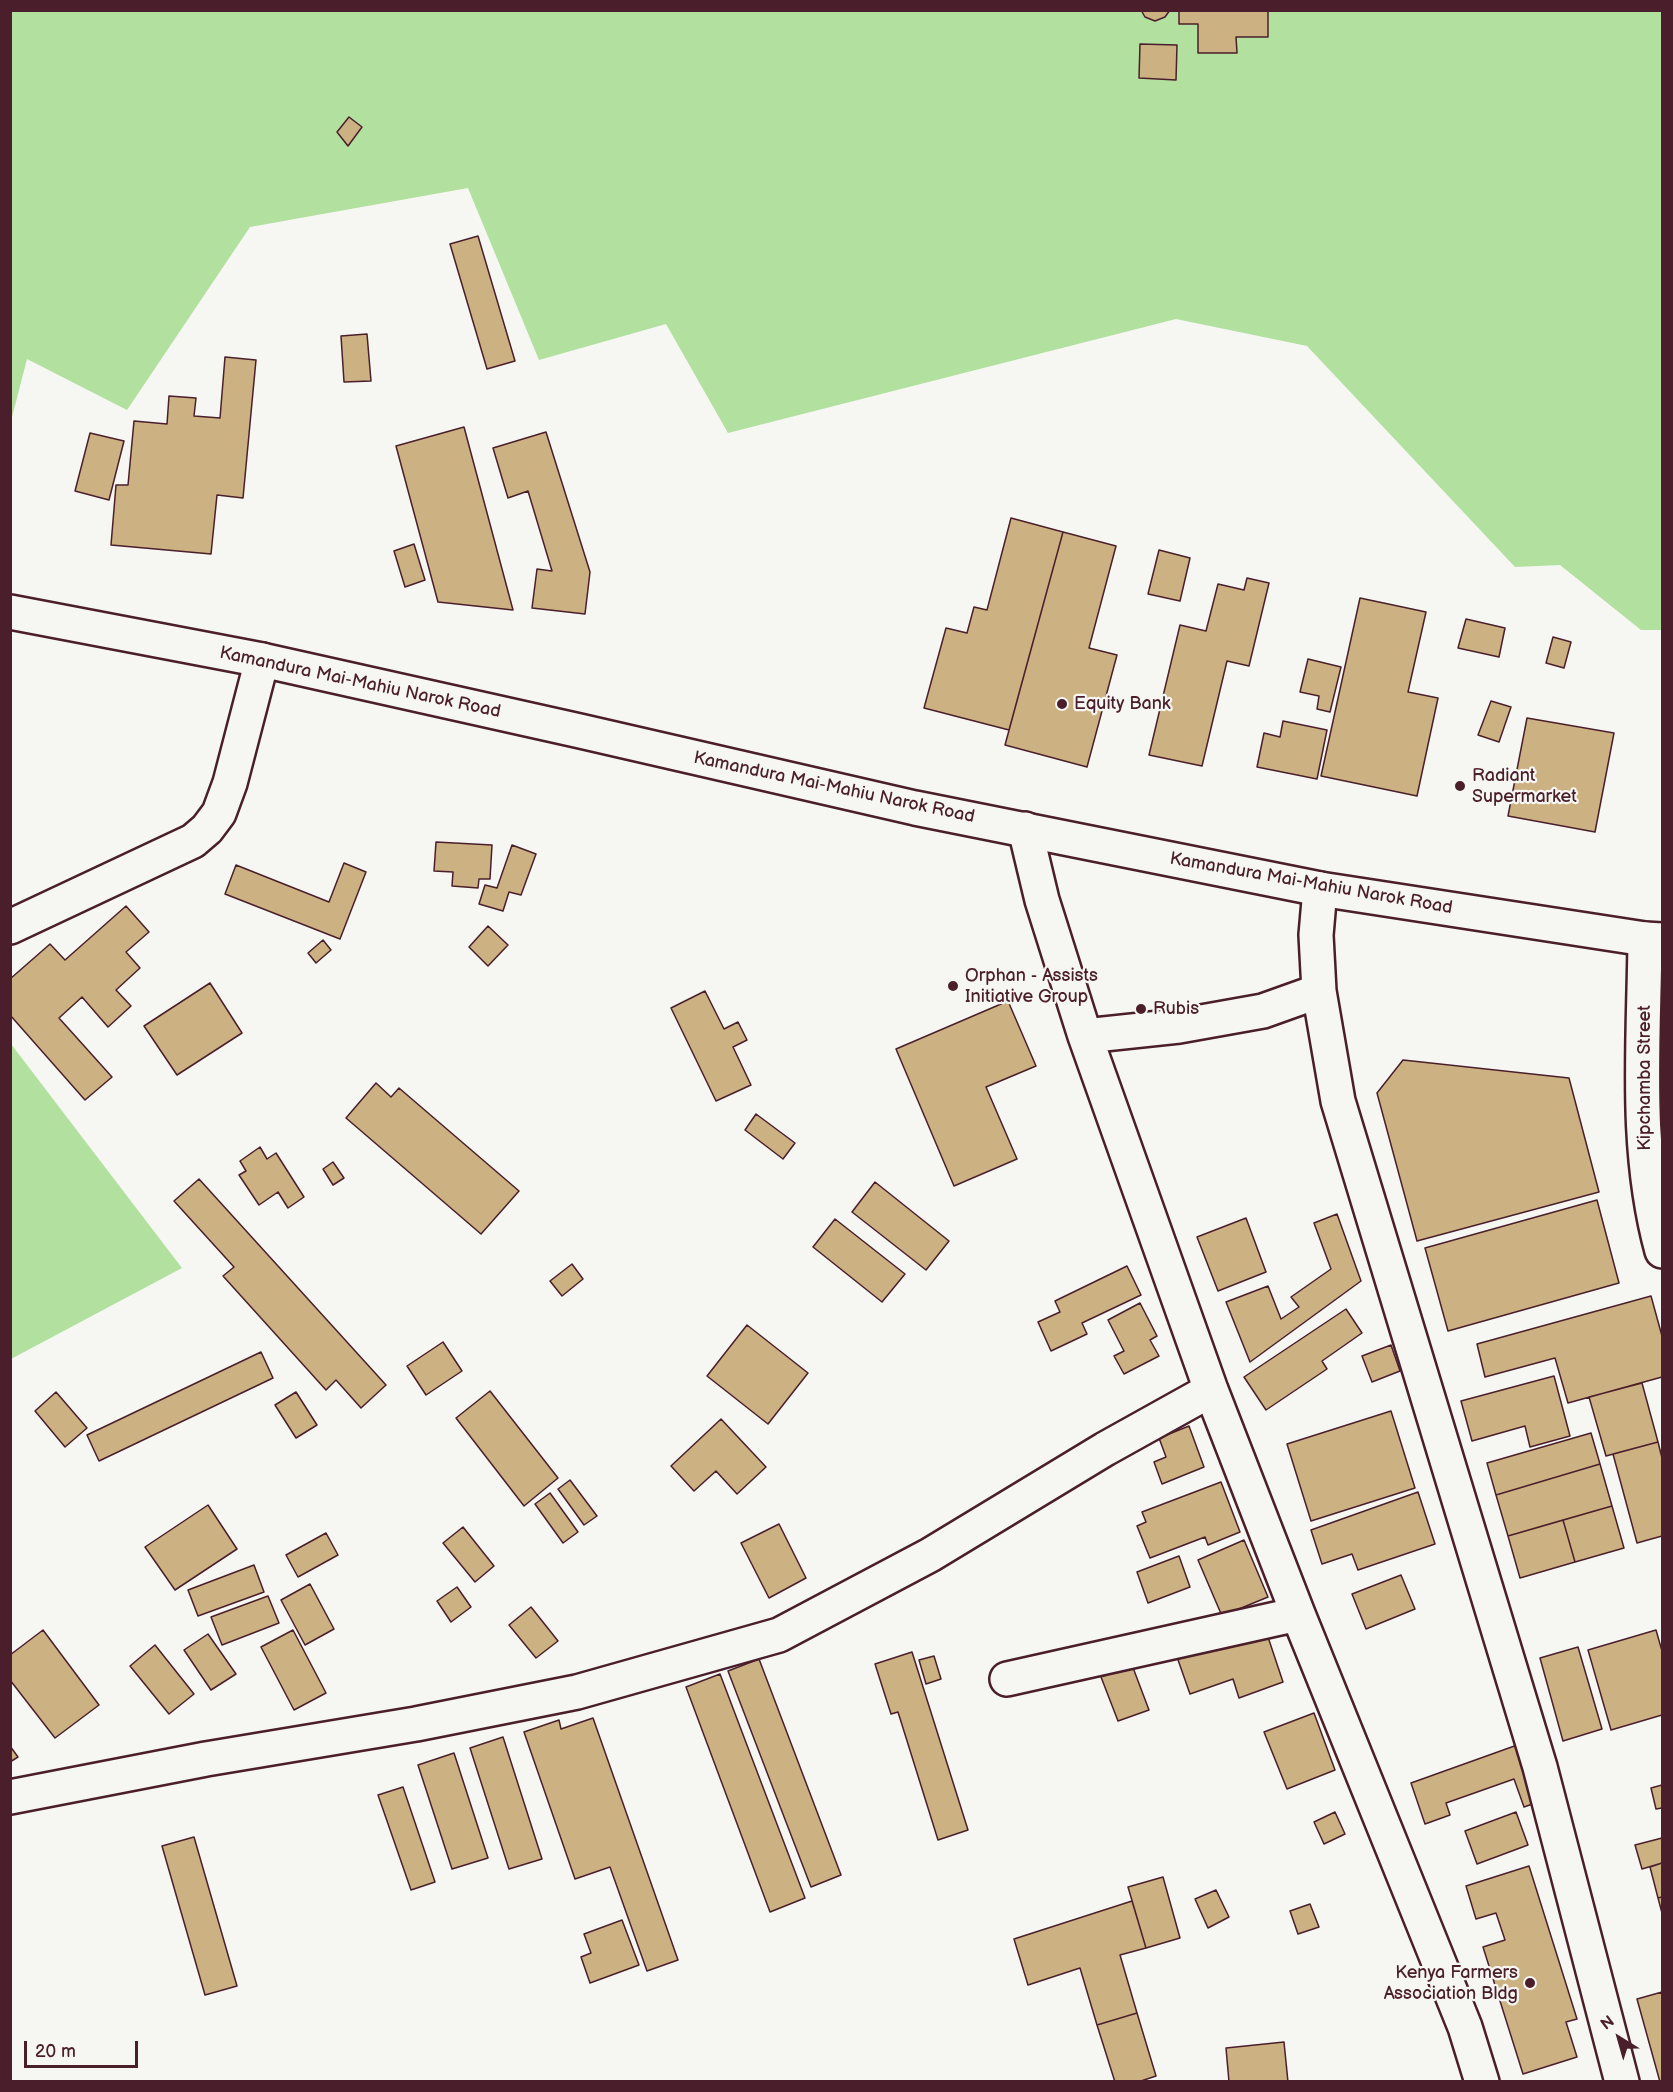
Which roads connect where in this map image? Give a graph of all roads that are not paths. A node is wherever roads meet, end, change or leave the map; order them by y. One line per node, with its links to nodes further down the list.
1 (10, 612): 2 (main road, Kamandura Mai-Mahiu Narok Road)
2 (262, 660): 3 (main road, Kamandura Mai-Mahiu Narok Road); 5 (main road)
3 (1025, 829): 4 (main road, Kamandura Mai-Mahiu Narok Road); 8 (main road)
4 (1320, 889): 6 (main road, Kamandura Mai-Mahiu Narok Road); 7 (main road)
5 (10, 927)
6 (1654, 939): 9 (main road, Kipchamba Street)
7 (1319, 991): 8 (main road); 15 (main road)
8 (1085, 1036): 10 (main road)
9 (1662, 1251)
10 (1211, 1390): 11 (main road); 13 (main road)
11 (1298, 1614): 12 (main road); 14 (main road)
12 (1006, 1679)
13 (10, 1797)
14 (1482, 2082)
15 (1622, 2082)

